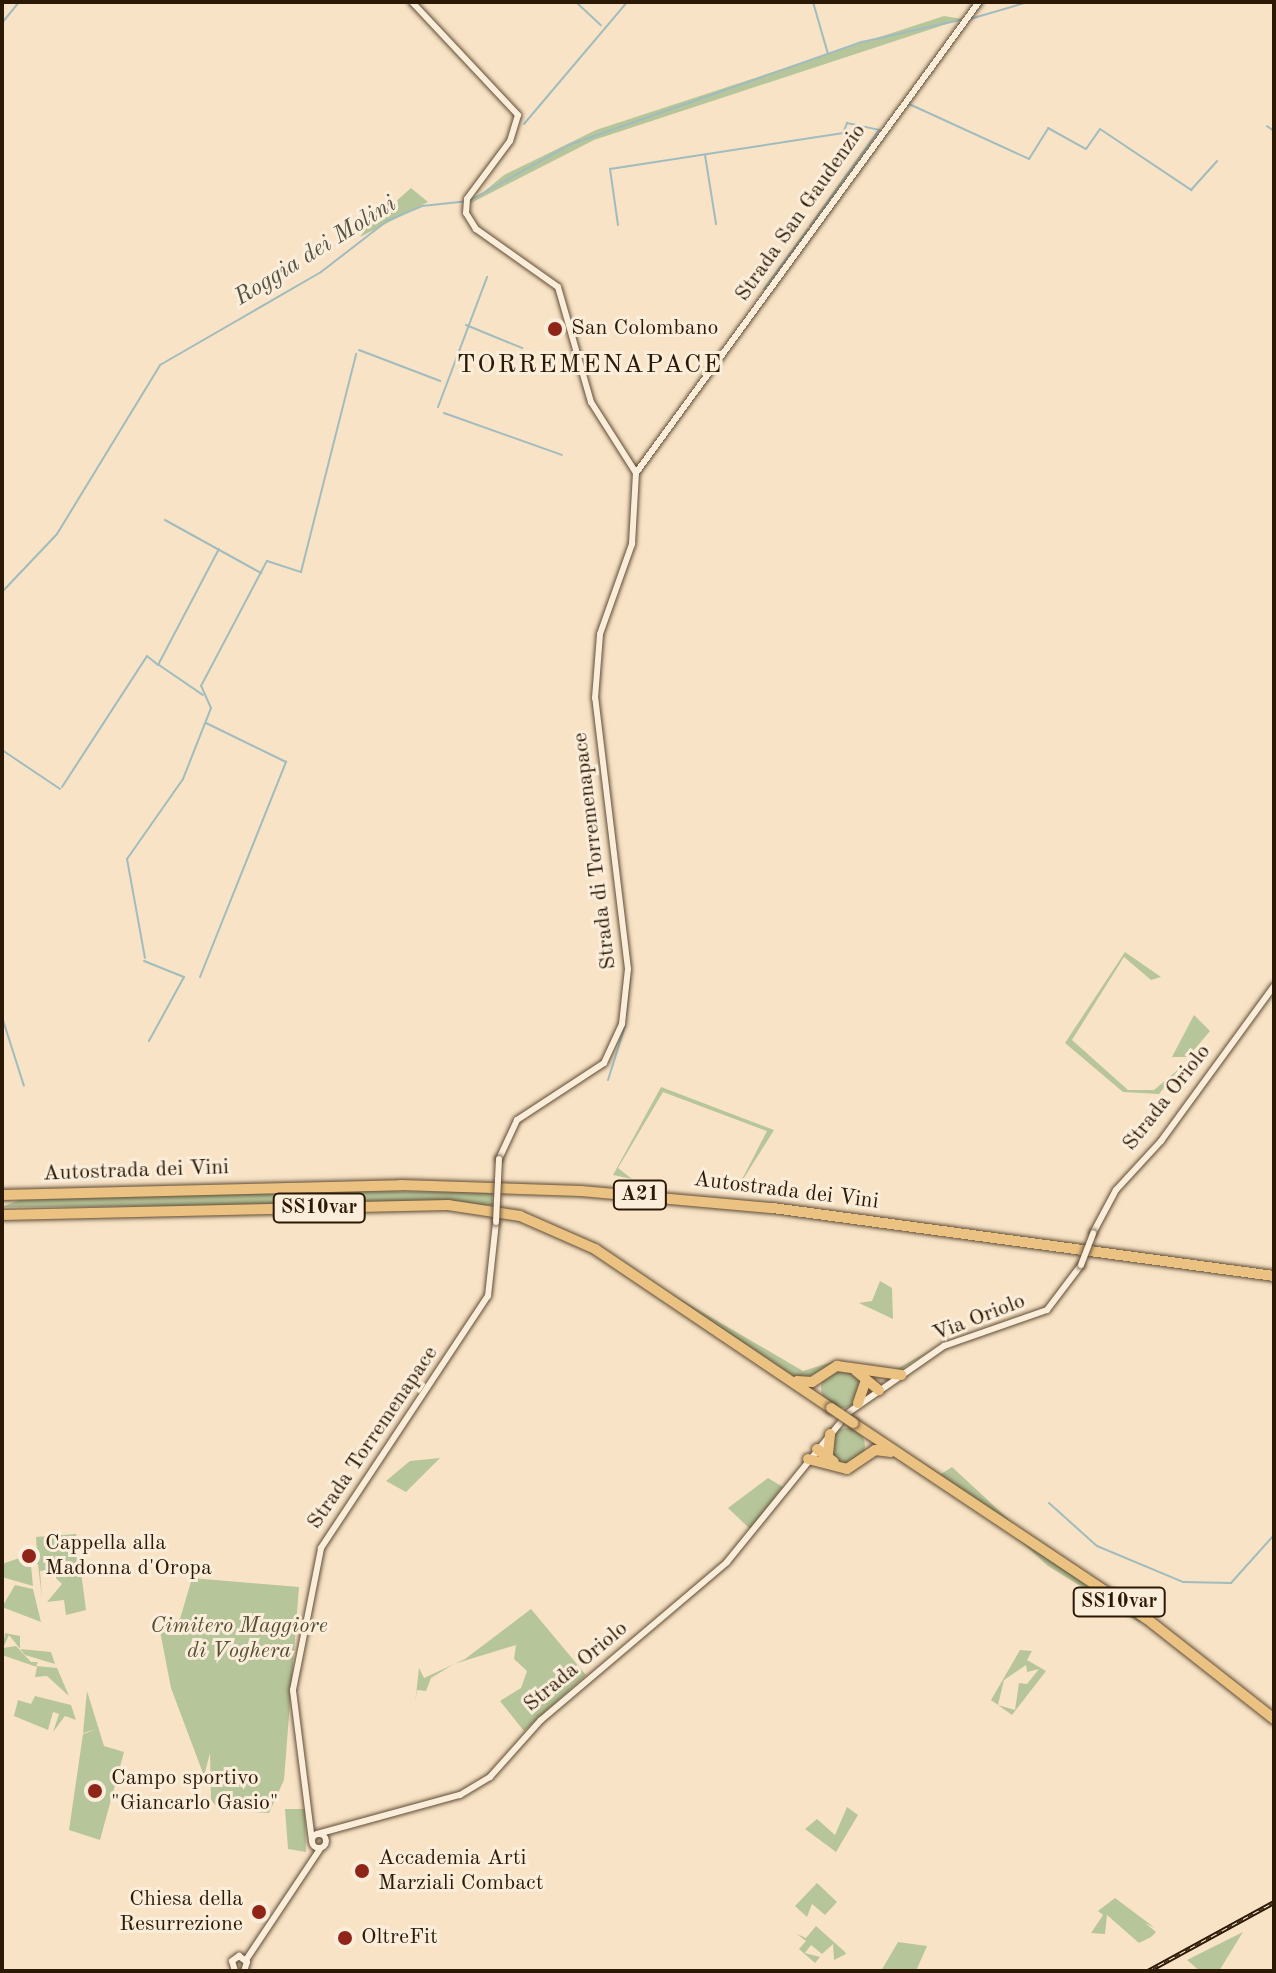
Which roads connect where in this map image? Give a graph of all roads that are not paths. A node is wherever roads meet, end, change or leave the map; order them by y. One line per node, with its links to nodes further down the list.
1 (412, 2): 3 (street)
2 (979, 2): 3 (street, Strada San Gaudenzio)
3 (636, 473): 7 (street, Strada di Torremenapace, bridge)
4 (1274, 986): 8 (street, Strada Oriolo)
5 (2, 1192): 9 (highway, Autostrada dei Vini / A21)
6 (2, 1215): 13 (highway, SS10var)
7 (496, 1222): 27 (street, Strada Torremenapace)
8 (1093, 1233): 10 (street, Via Oriolo, bridge)
9 (1274, 1273)
10 (901, 1375): 12 (highway); 14 (street, Via Oriolo)
11 (818, 1376): 12 (highway); 13 (highway); 15 (highway)
12 (869, 1377): 14 (highway); 16 (highway)
13 (788, 1379): 15 (highway, SS10var)
14 (879, 1390): 16 (street, Via Oriolo)
15 (831, 1408): 16 (highway, SS10var, bridge)
16 (856, 1419): 20 (highway, SS10var); 21 (highway)
17 (840, 1423): 18 (street)
18 (830, 1434): 19 (street); 22 (highway)
19 (817, 1449): 22 (highway); 23 (street)
20 (901, 1454): 21 (highway); 24 (highway, SS10var)
21 (867, 1456): 22 (highway)
22 (827, 1457): 23 (highway)
23 (808, 1459): 25 (street, Strada Oriolo)
24 (1274, 1719)
25 (335, 1826): 26 (street); 27 (street)
26 (325, 1838): 27 (street); 27 (street)
27 (315, 1841): 28 (street)
28 (243, 1958): 29 (street); 30 (street)
29 (234, 1971)
30 (244, 1971)

